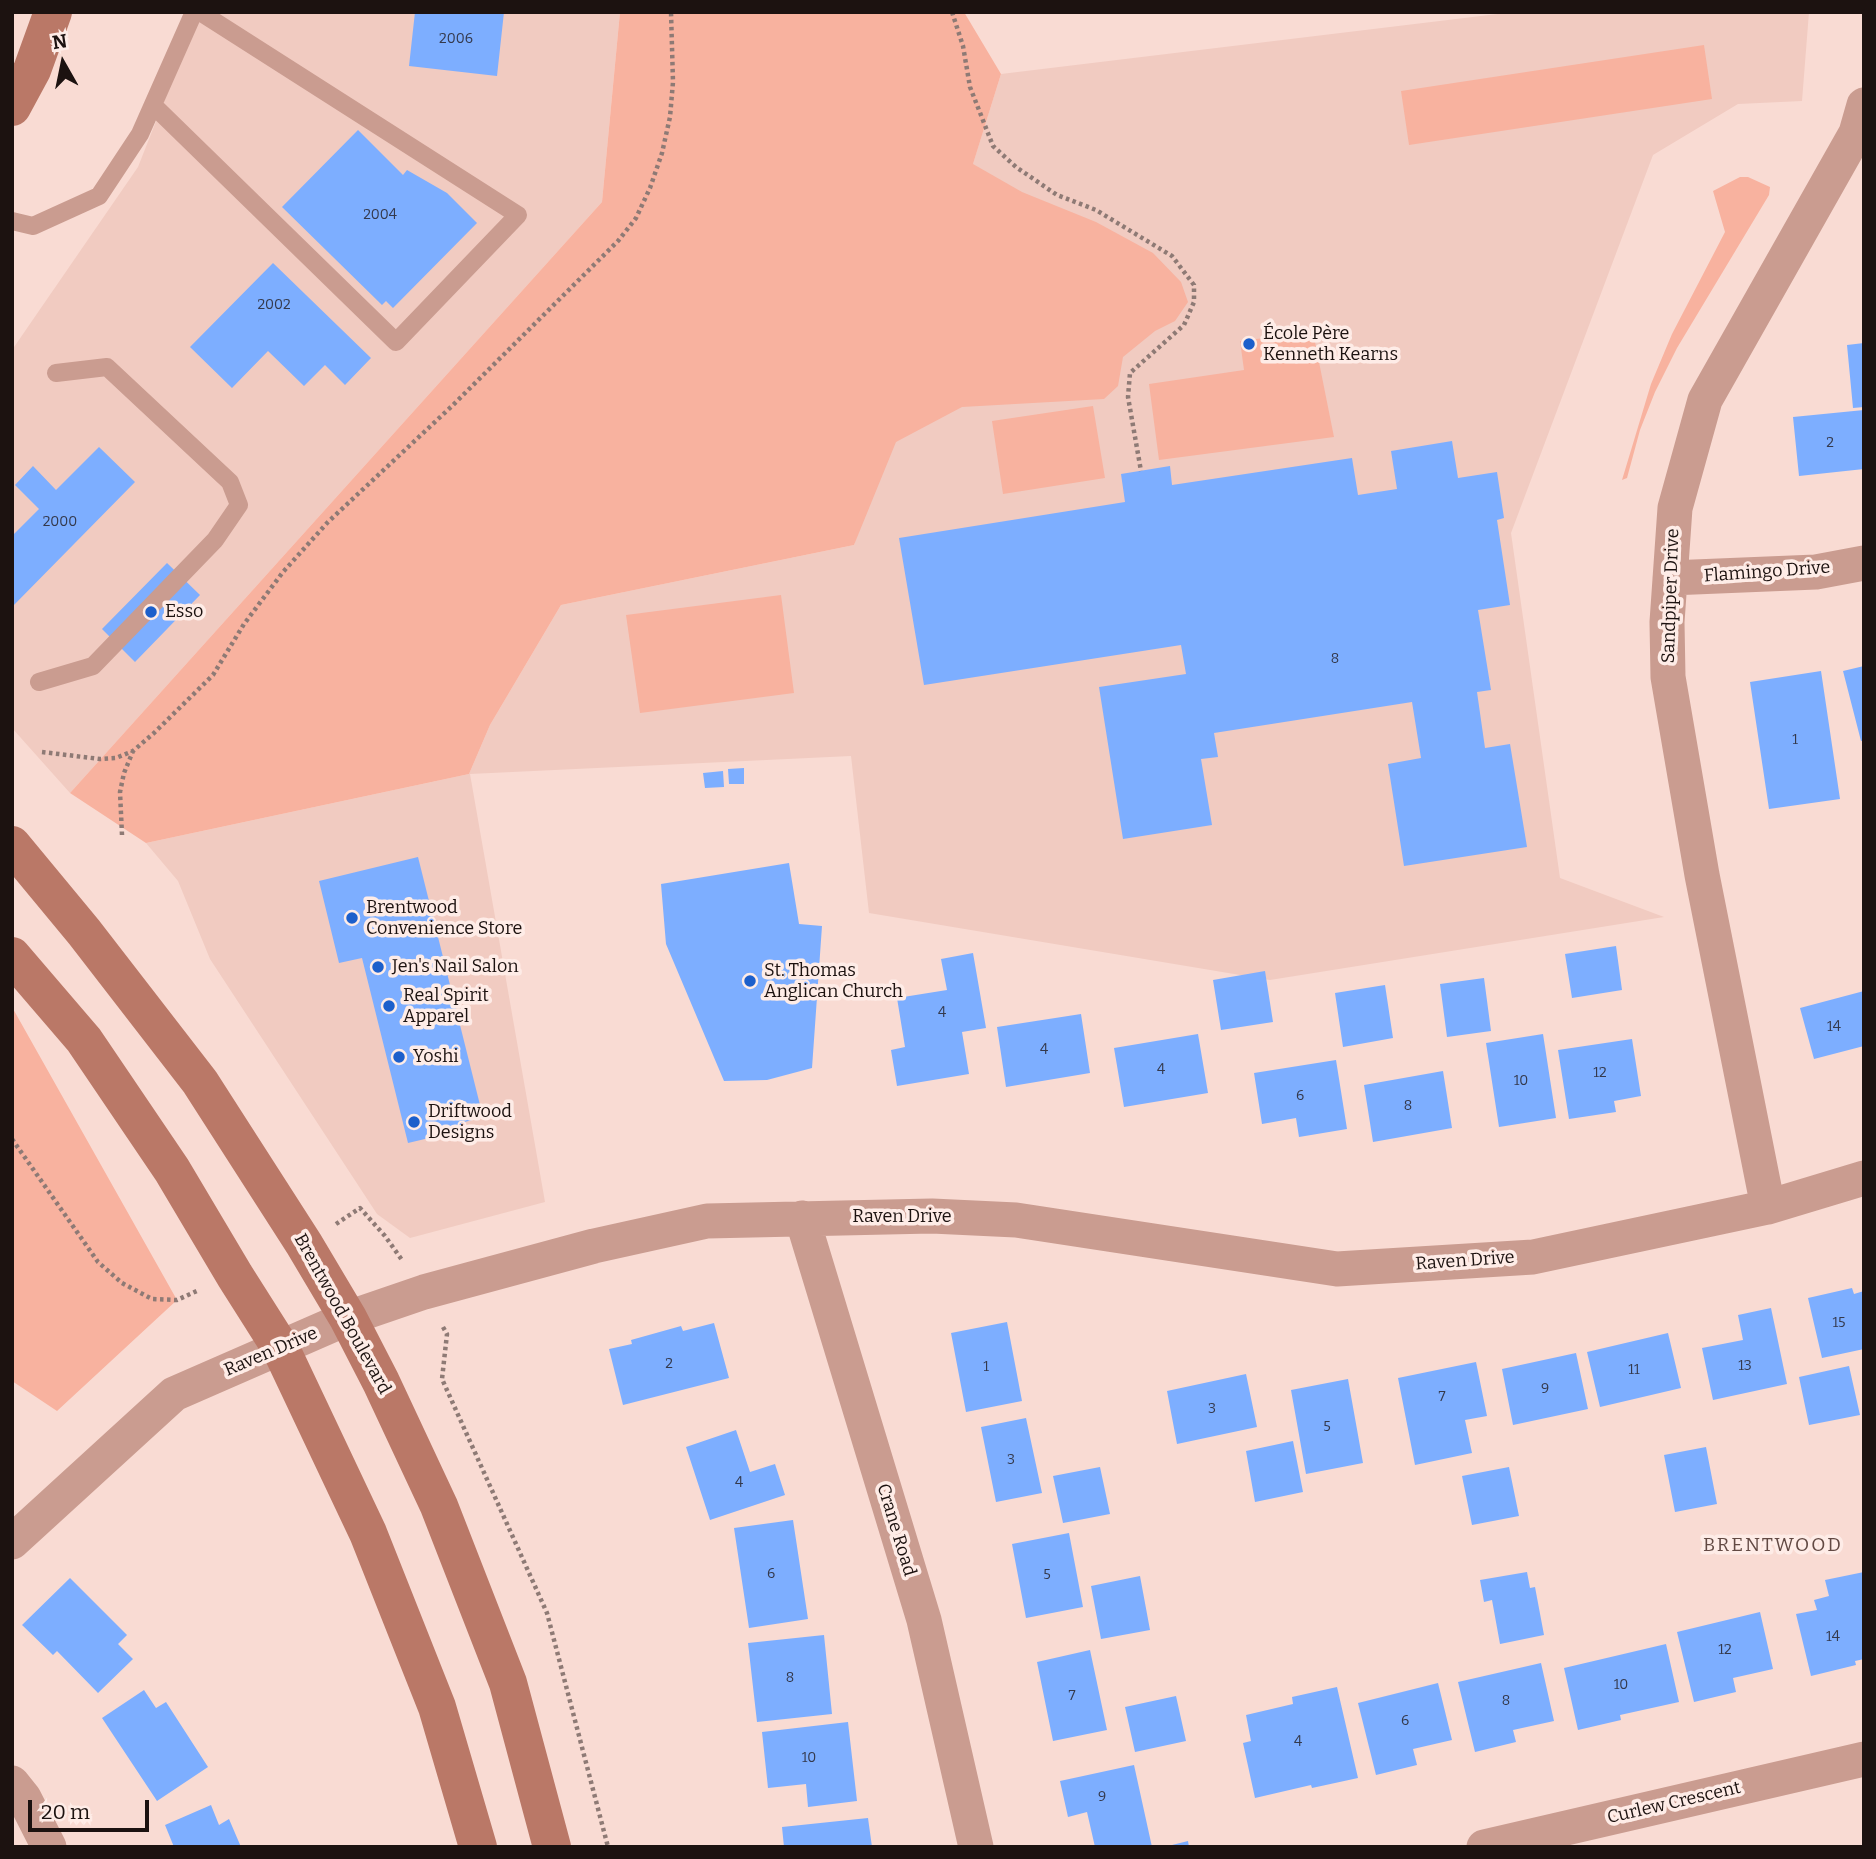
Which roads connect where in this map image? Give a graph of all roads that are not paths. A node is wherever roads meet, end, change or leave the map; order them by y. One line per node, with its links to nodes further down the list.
1 (53, 12): 6 (main road)
2 (194, 12): 4 (lane)
3 (200, 12): 4 (lane)
4 (153, 105): 7 (lane)
5 (1864, 105): 10 (street, Sandpiper Drive)
6 (12, 107)
7 (12, 221)
8 (56, 373): 11 (lane)
9 (1864, 563): 10 (street, Flamingo Drive)
10 (1670, 578): 15 (street, Sandpiper Drive)
11 (39, 682)
12 (12, 845): 17 (main road, Brentwood Boulevard)
13 (12, 956): 18 (main road)
14 (1864, 1178): 15 (street, Raven Drive)
15 (1768, 1207): 16 (street, Raven Drive)
16 (802, 1218): 17 (street, Raven Drive); 25 (street, Crane Road)
17 (348, 1318): 18 (street, Raven Drive); 24 (main road, Brentwood Boulevard)
18 (280, 1347): 19 (street, Raven Drive); 23 (main road)
19 (12, 1542)
20 (1864, 1759): 26 (street, Curlew Crescent)
21 (12, 1783): 22 (street)
22 (49, 1847)
23 (478, 1847)
24 (552, 1847)
25 (976, 1847)
26 (1484, 1847)

